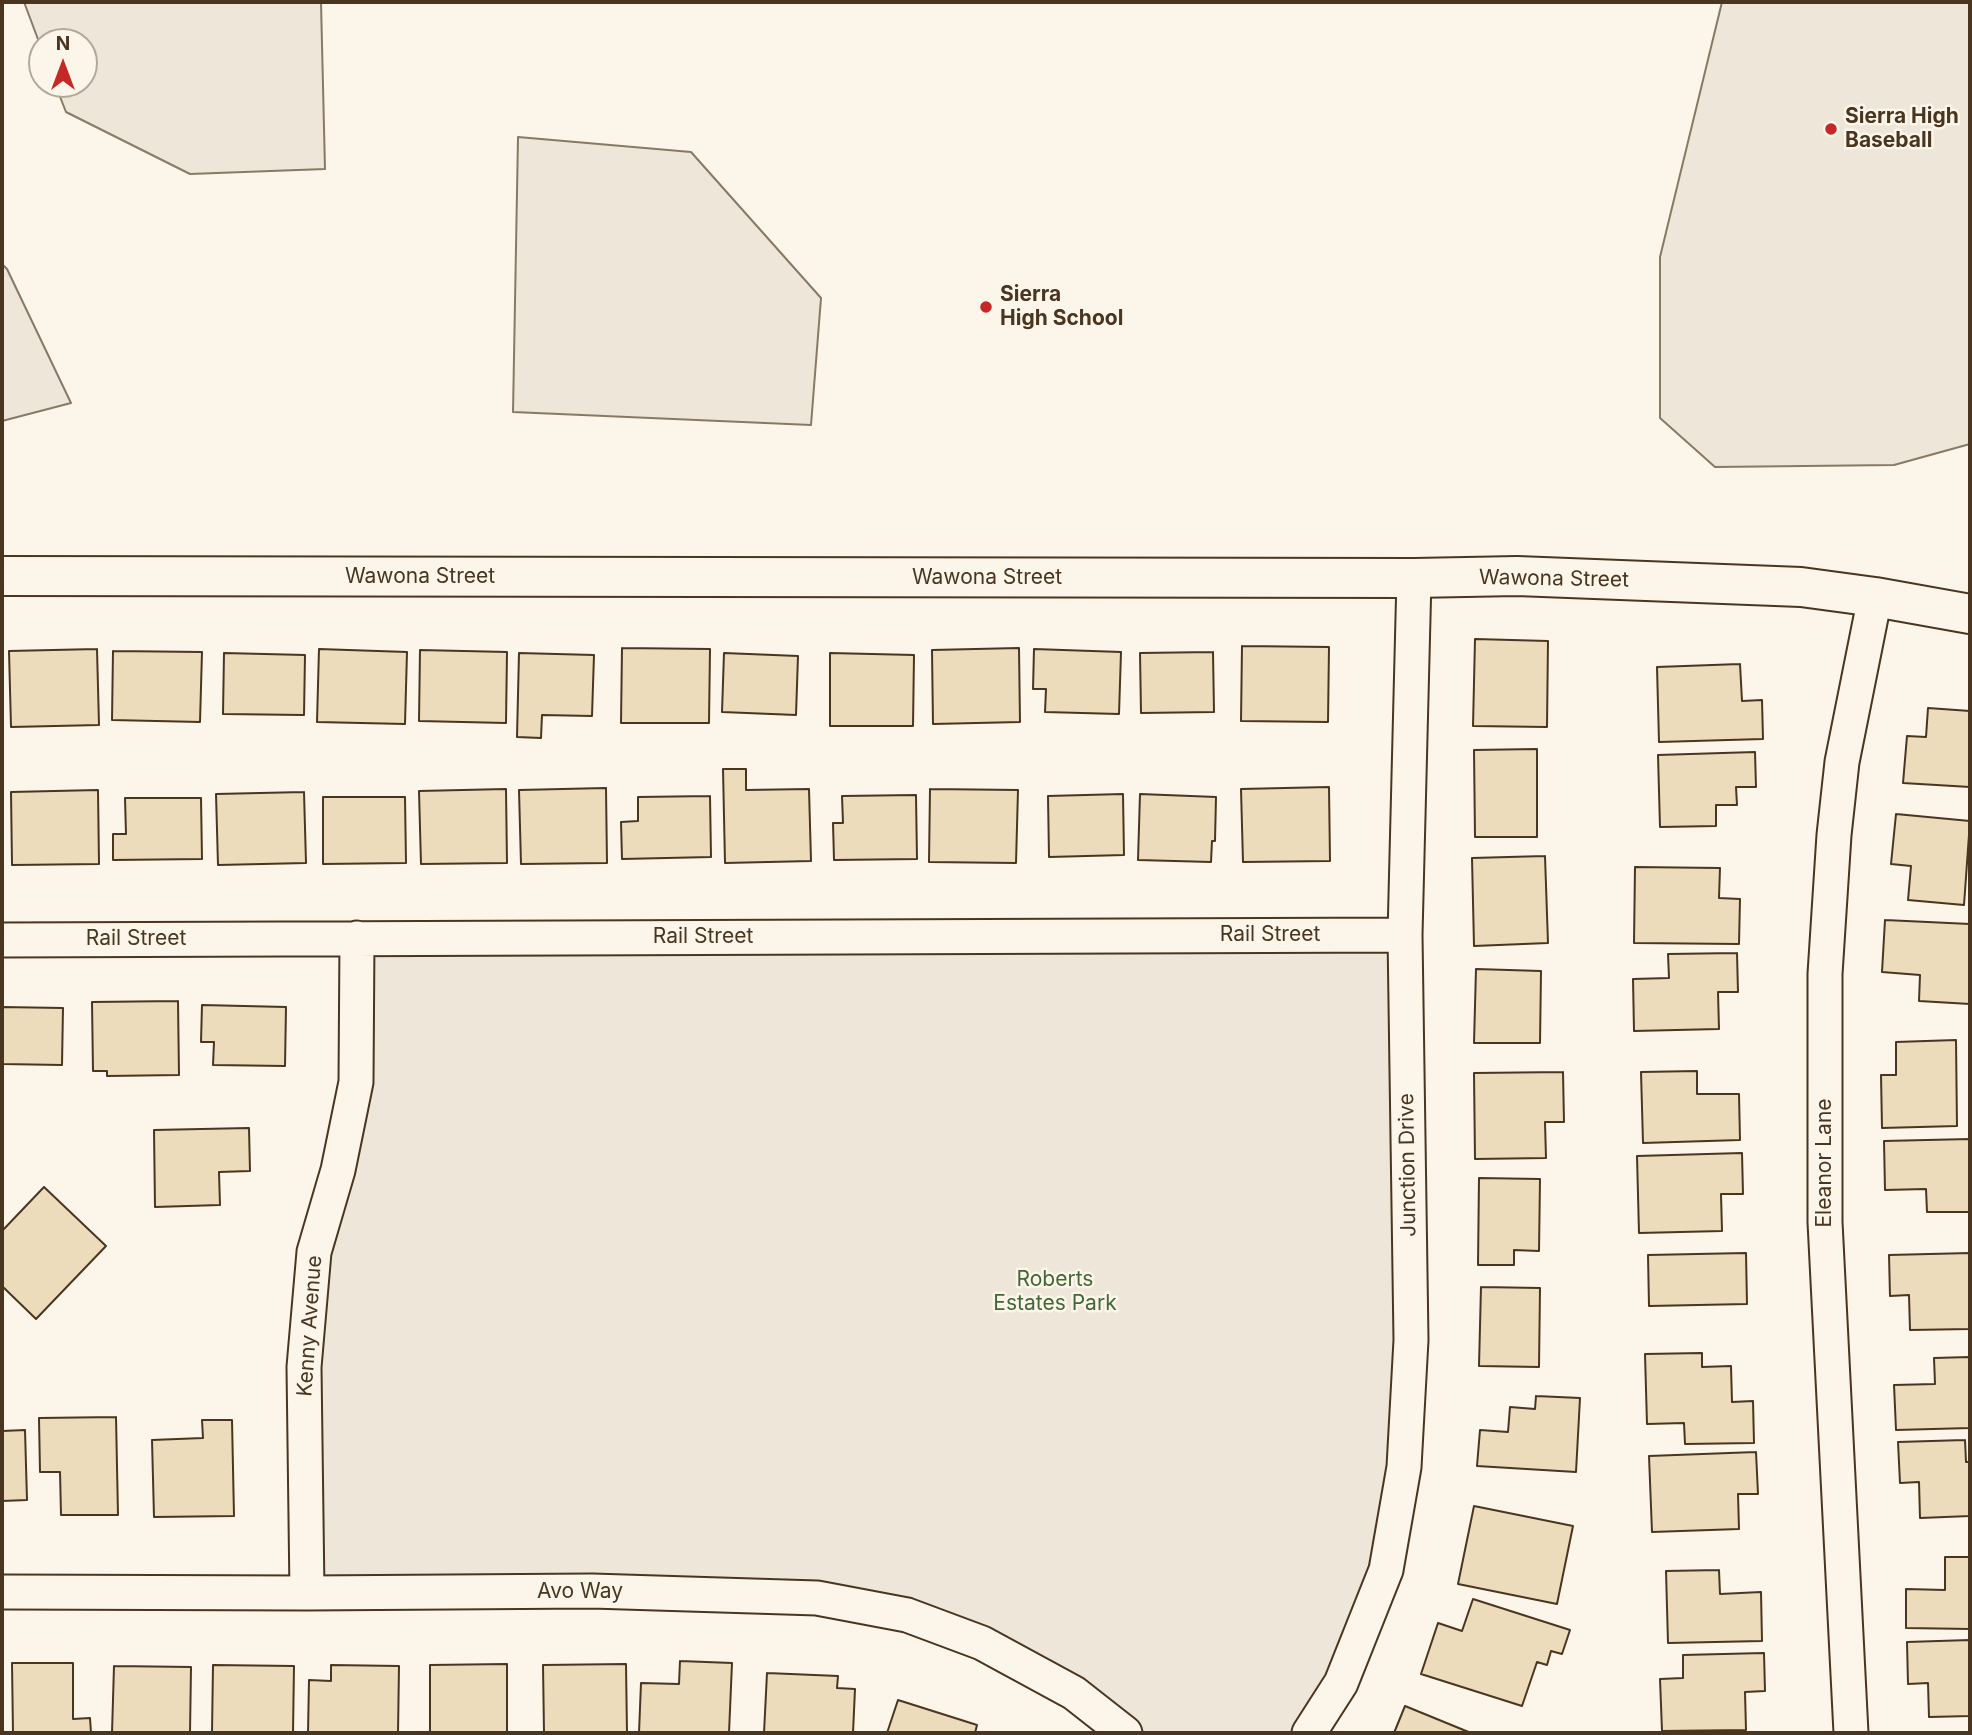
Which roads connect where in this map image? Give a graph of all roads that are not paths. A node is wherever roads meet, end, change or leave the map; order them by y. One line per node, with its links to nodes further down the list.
1 (2, 576): 2 (street, Wawona Street)
2 (1414, 578): 3 (street, Wawona Street); 5 (street, Junction Drive)
3 (1875, 597): 4 (street, Wawona Street); 12 (street, Eleanor Lane)
4 (1970, 614)
5 (1405, 935): 6 (street, Rail Street); 11 (street, Junction Drive)
6 (356, 938): 7 (street, Rail Street); 9 (street, Kenny Avenue)
7 (2, 940)
8 (2, 1592): 9 (street, Avo Way)
9 (307, 1593): 10 (street, Avo Way)
10 (1125, 1733)
11 (1309, 1733)
12 (1851, 1733)

